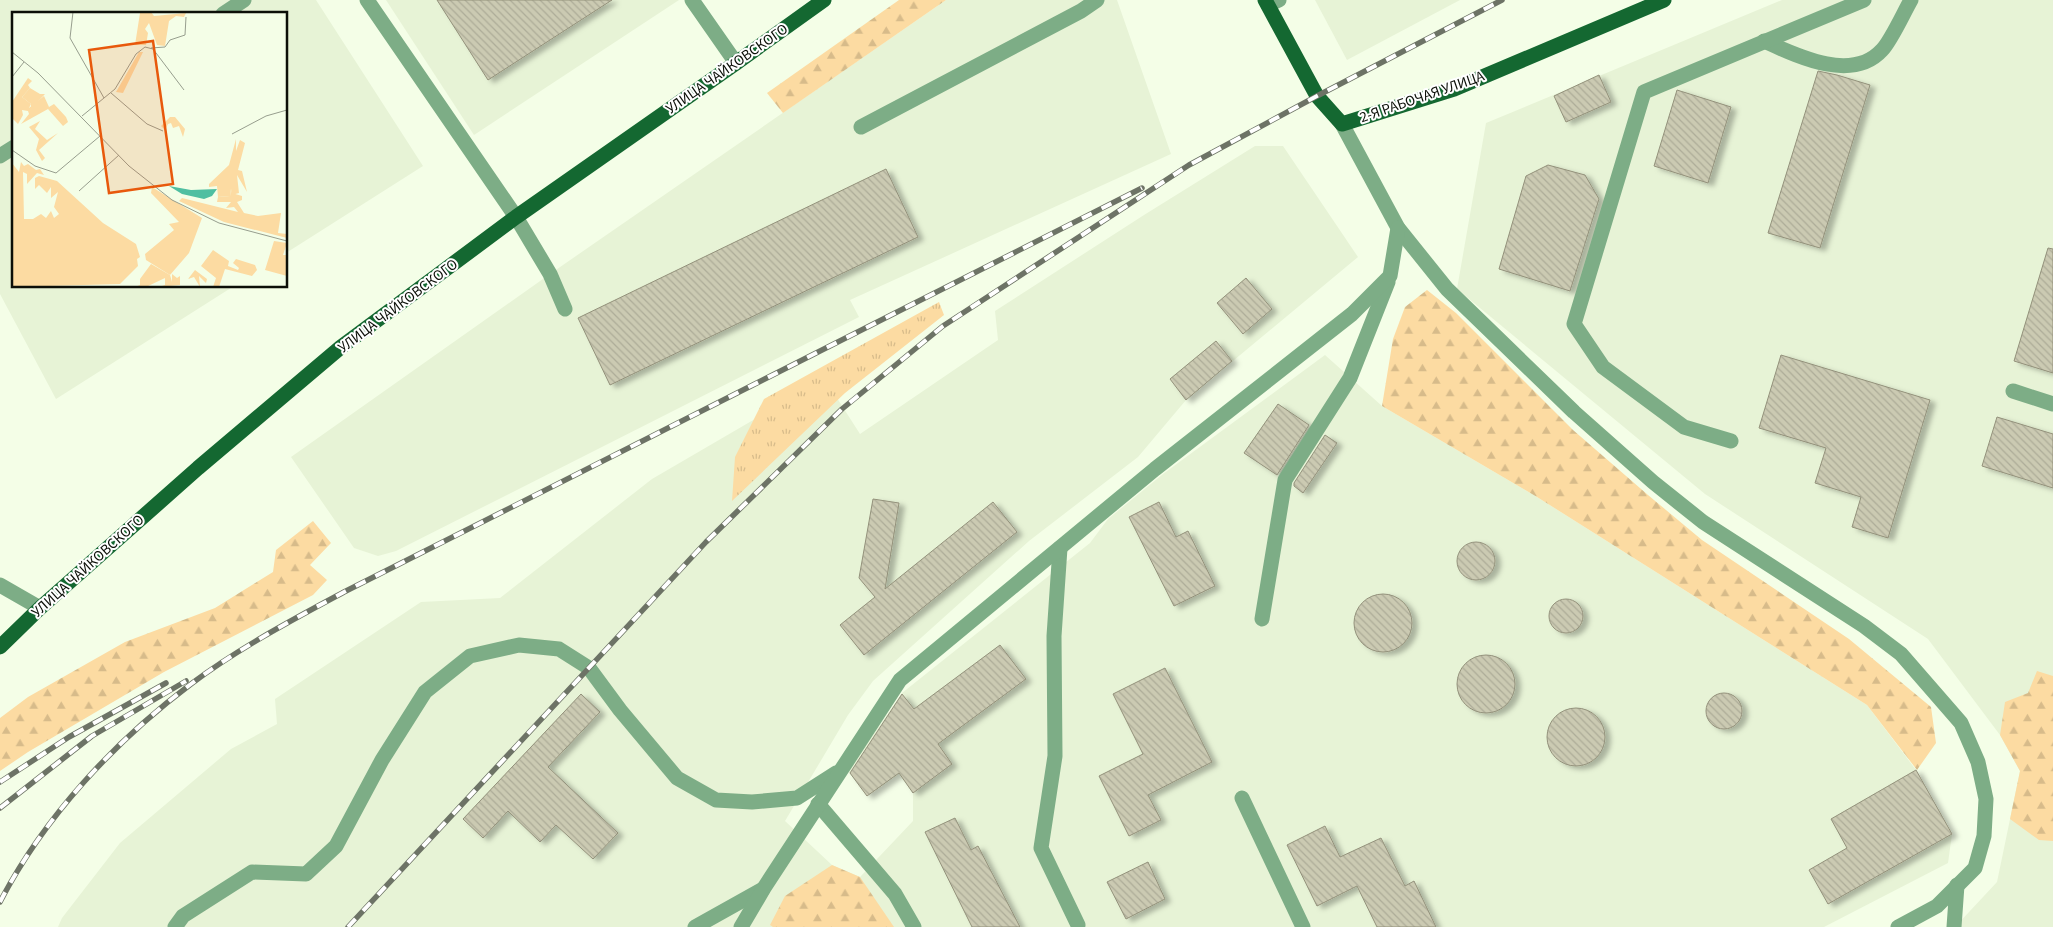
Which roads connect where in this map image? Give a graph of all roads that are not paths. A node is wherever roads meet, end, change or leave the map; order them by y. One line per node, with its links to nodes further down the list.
1 (244, 0): 10 (street)
2 (367, 0): 17 (street)
3 (692, 0): 12 (street)
4 (1097, 0): 14 (street)
5 (1664, 0): 13 (main road, 2-Я РАБОЧАЯ УЛИЦА)
6 (1864, 0): 11 (street)
7 (1911, 0): 11 (street)
8 (820, 1): 12 (main road, УЛИЦА ЧАЙКОВСКОГО)
9 (1271, 2): 13 (main road, 2-Я РАБОЧАЯ УЛИЦА)
10 (226, 12)
11 (1764, 42): 23 (street)
12 (736, 63): 17 (main road, УЛИЦА ЧАЙКОВСКОГО)
13 (1342, 124): 18 (street)
14 (861, 127)
15 (12, 148): 16 (street)
16 (0, 156)
17 (516, 217): 20 (street); 26 (main road, УЛИЦА ЧАЙКОВСКОГО)
18 (1398, 228): 19 (street); 32 (street)
19 (1390, 276): 24 (street); 27 (street)
20 (565, 309)
21 (2013, 391): 22 (street)
22 (2053, 404)
23 (1731, 441)
24 (1060, 548): 29 (street); 34 (street)
25 (0, 585): 26 (street)
26 (40, 608): 28 (main road, УЛИЦА ЧАЙКОВСКОГО)
27 (1262, 619)
28 (0, 647)
29 (841, 770): 31 (street); 35 (street)
30 (1242, 798): 39 (street)
31 (818, 804): 33 (street); 38 (street)
32 (1957, 885): 40 (street); 41 (street)
33 (764, 888): 36 (street); 37 (street)
34 (1078, 925)
35 (175, 927)
36 (695, 927)
37 (741, 927)
38 (914, 927)
39 (1303, 927)
40 (1898, 927)
41 (1954, 927)

